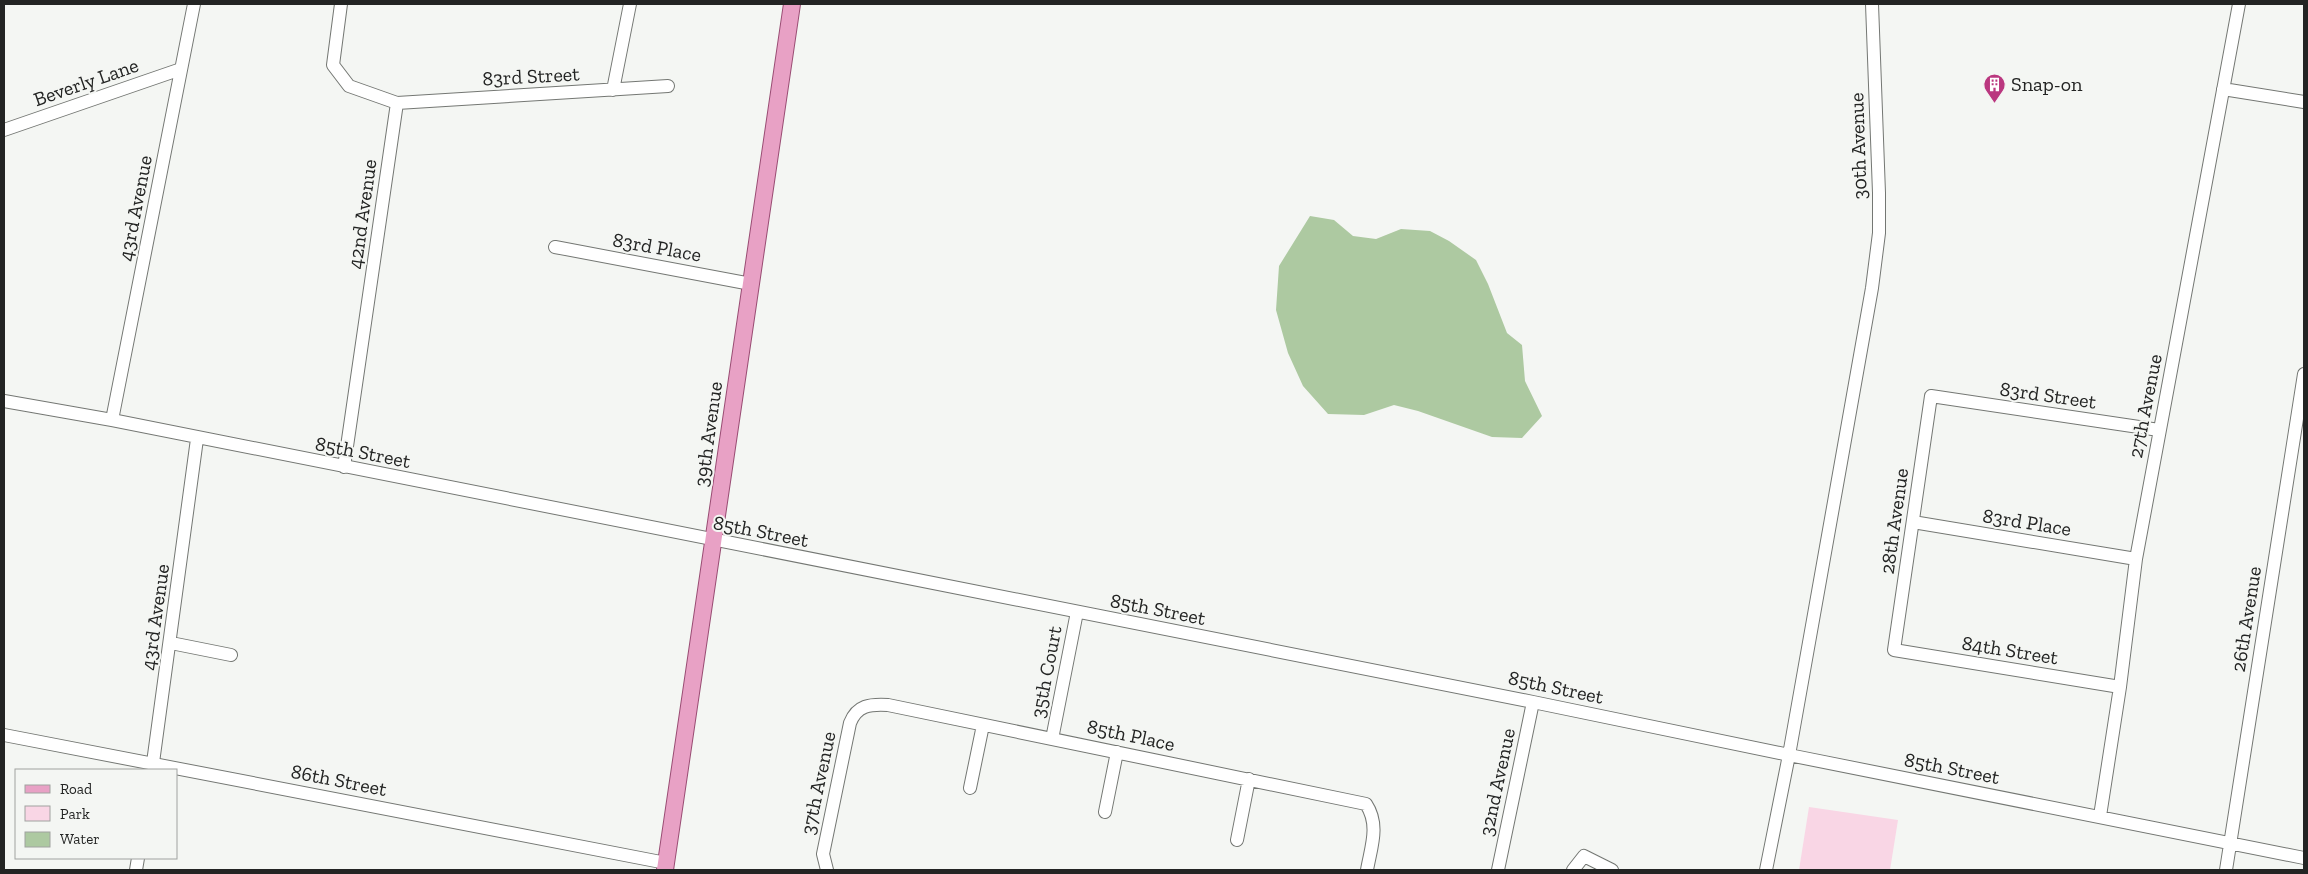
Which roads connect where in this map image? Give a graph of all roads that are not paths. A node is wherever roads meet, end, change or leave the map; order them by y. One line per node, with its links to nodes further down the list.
1 (194, 4): 7 (street, 43rd Avenue)
2 (341, 4): 12 (street)
3 (630, 4): 10 (street)
4 (792, 4): 15 (main road, 39th Avenue)
5 (1872, 4): 37 (street, 30th Avenue)
6 (2239, 4): 9 (street, 27th Avenue)
7 (181, 69): 13 (street, Beverly Lane); 19 (street, 43rd Avenue)
8 (668, 86): 10 (street, 83rd Street)
9 (2223, 89): 11 (street); 20 (street, 27th Avenue)
10 (613, 90): 12 (street, 83rd Street)
11 (2304, 102)
12 (397, 103): 22 (street, 42nd Avenue)
13 (4, 130)
14 (555, 247): 15 (street, 83rd Place)
15 (751, 284): 24 (main road, 39th Avenue)
16 (2304, 374): 45 (street, 26th Avenue)
17 (1931, 396): 20 (street, 83rd Street); 23 (street, 28th Avenue)
18 (4, 401): 19 (street, 85th Street)
19 (112, 420): 21 (street, 85th Street)
20 (2159, 430): 25 (street, 27th Avenue)
21 (197, 439): 22 (street, 85th Street); 27 (street, 43rd Avenue)
22 (344, 467): 24 (street, 85th Street)
23 (1913, 522): 25 (street, 83rd Place); 28 (street, 28th Avenue)
24 (714, 541): 26 (street, 85th Street); 47 (main road, 39th Avenue)
25 (2136, 559): 30 (street, 27th Avenue)
26 (1077, 612): 31 (street, 85th Street); 35 (street, 35th Court)
27 (170, 642): 29 (street); 38 (street, 43rd Avenue)
28 (1894, 650): 30 (street, 84th Street)
29 (231, 655)
30 (2120, 687): 43 (street, 27th Avenue)
31 (1533, 702): 37 (street, 85th Street); 50 (street, 32nd Avenue)
32 (861, 707): 33 (street, 85th Place); 48 (street, 37th Avenue)
33 (983, 725): 35 (street, 85th Place); 41 (street)
34 (4, 735): 38 (street, 86th Street)
35 (1052, 739): 36 (street, 85th Place)
36 (1117, 752): 40 (street, 85th Place); 42 (street)
37 (1789, 755): 43 (street, 85th Street); 53 (street, 30th Avenue)
38 (153, 767)
39 (178, 772): 47 (street, 86th Street)
40 (1249, 779): 44 (street); 49 (street, 85th Place)
41 (970, 788)
42 (1105, 812)
43 (2100, 816): 45 (street, 85th Street)
44 (1237, 840)
45 (2230, 844): 46 (street, 85th Street); 54 (street, 26th Avenue)
46 (2304, 858)
47 (666, 867)
48 (826, 870)
49 (1366, 870)
50 (1498, 870)
51 (1572, 870): 52 (street)
52 (1612, 870)
53 (1766, 870)
54 (2226, 870)

